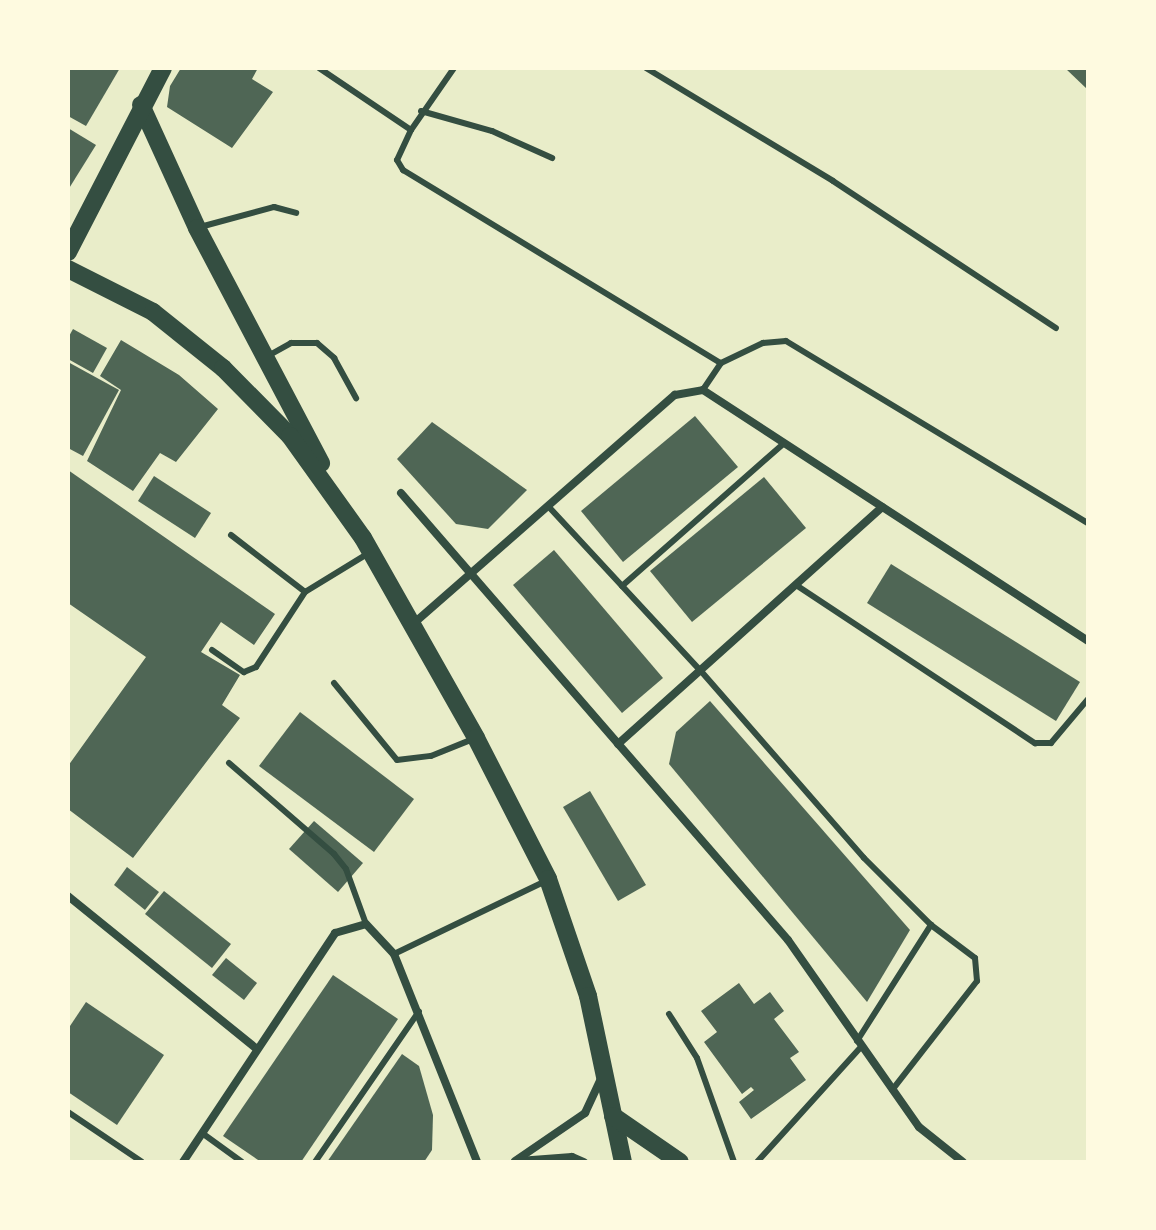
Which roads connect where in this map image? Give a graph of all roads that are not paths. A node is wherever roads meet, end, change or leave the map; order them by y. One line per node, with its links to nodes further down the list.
1 (163, 68): 5 (main road)
2 (319, 68): 7 (lane)
3 (454, 68): 6 (lane)
4 (646, 68): 13 (lane)
5 (141, 105): 10 (main road); 11 (main road)
6 (421, 111): 7 (lane); 8 (lane)
7 (411, 130): 15 (lane)
8 (552, 158)
9 (296, 213): 10 (lane)
10 (197, 228): 14 (main road)
11 (68, 252)
12 (68, 269): 24 (main road)
13 (1056, 328)
14 (263, 359): 17 (lane); 24 (main road)
15 (721, 363): 16 (lane); 22 (lane)
16 (703, 390): 18 (street); 20 (street)
17 (356, 398)
18 (784, 443): 21 (street); 27 (lane)
19 (401, 493): 25 (street)
20 (548, 506): 25 (street); 27 (lane)
21 (882, 507): 26 (street); 30 (street)
22 (1088, 523)
23 (231, 535): 28 (lane)
24 (367, 545): 28 (lane); 29 (main road)
25 (471, 573): 29 (street); 36 (street)
26 (796, 585): 32 (street); 34 (lane)
27 (622, 586): 32 (lane)
28 (305, 592): 31 (lane)
29 (412, 625): 35 (main road)
30 (1088, 641)
31 (212, 650)
32 (700, 670): 36 (street); 41 (lane)
33 (334, 683): 35 (lane)
34 (1088, 699)
35 (476, 738): 38 (main road)
36 (618, 744): 45 (street)
37 (229, 763): 40 (lane)
38 (548, 879): 42 (lane); 47 (main road)
39 (68, 896): 46 (street)
40 (366, 924): 42 (street); 46 (street)
41 (931, 925): 45 (lane); 48 (lane)
42 (394, 954): 43 (street)
43 (419, 1011): 56 (lane); 57 (street)
44 (669, 1014): 61 (lane)
45 (859, 1044): 48 (street); 62 (lane)
46 (256, 1048): 51 (street)
47 (604, 1071): 50 (main road); 52 (street)
48 (891, 1091): 63 (street)
49 (68, 1112): 53 (lane)
50 (613, 1116): 59 (main road); 60 (main road)
51 (202, 1133): 54 (street); 55 (lane)
52 (513, 1161): 58 (street)
53 (142, 1162)
54 (183, 1162)
55 (242, 1162)
56 (315, 1162)
57 (477, 1162)
58 (584, 1162)
59 (623, 1162)
60 (680, 1162)
61 (734, 1162)
62 (757, 1162)
63 (963, 1162)

